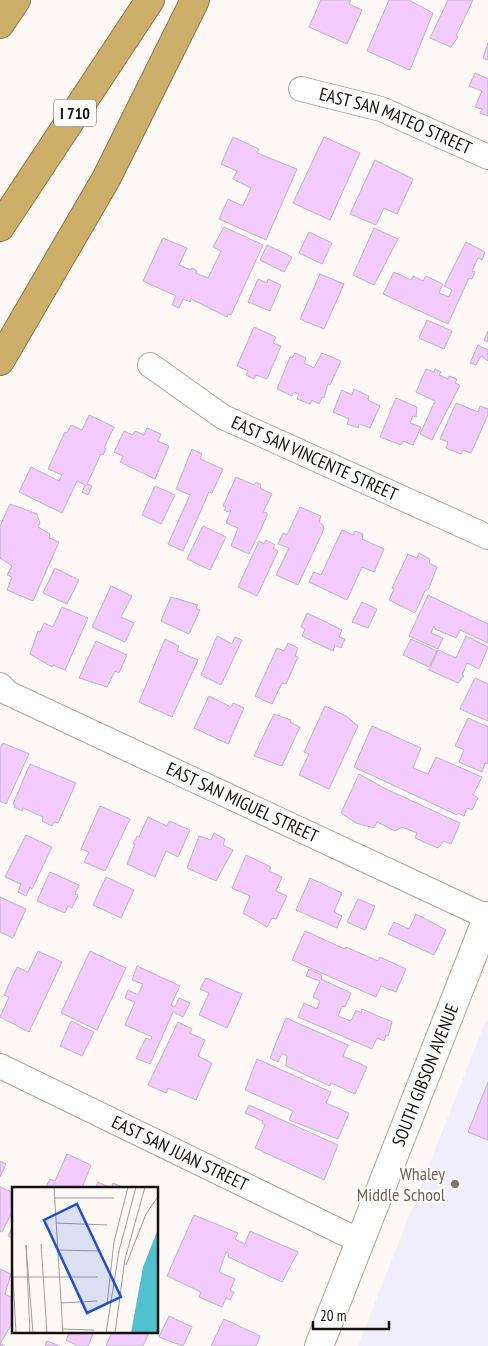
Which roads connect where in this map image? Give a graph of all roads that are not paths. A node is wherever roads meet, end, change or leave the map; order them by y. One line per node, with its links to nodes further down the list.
1 (16, 0): 4 (highway)
2 (150, 0): 7 (highway, I 710)
3 (195, 0): 8 (highway)
4 (0, 24)
5 (301, 89): 6 (street, EAST SAN MATEO STREET)
6 (488, 157)
7 (0, 227)
8 (0, 361)
9 (150, 365): 10 (street, EAST SAN VINCENTE STREET)
10 (488, 537)
11 (0, 686): 12 (street, EAST SAN MIGUEL STREET)
12 (488, 916): 14 (street, SOUTH GIBSON AVENUE)
13 (0, 1066): 14 (street, EAST SAN JUAN STREET)
14 (360, 1241): 15 (street, SOUTH GIBSON AVENUE)
15 (319, 1346)

